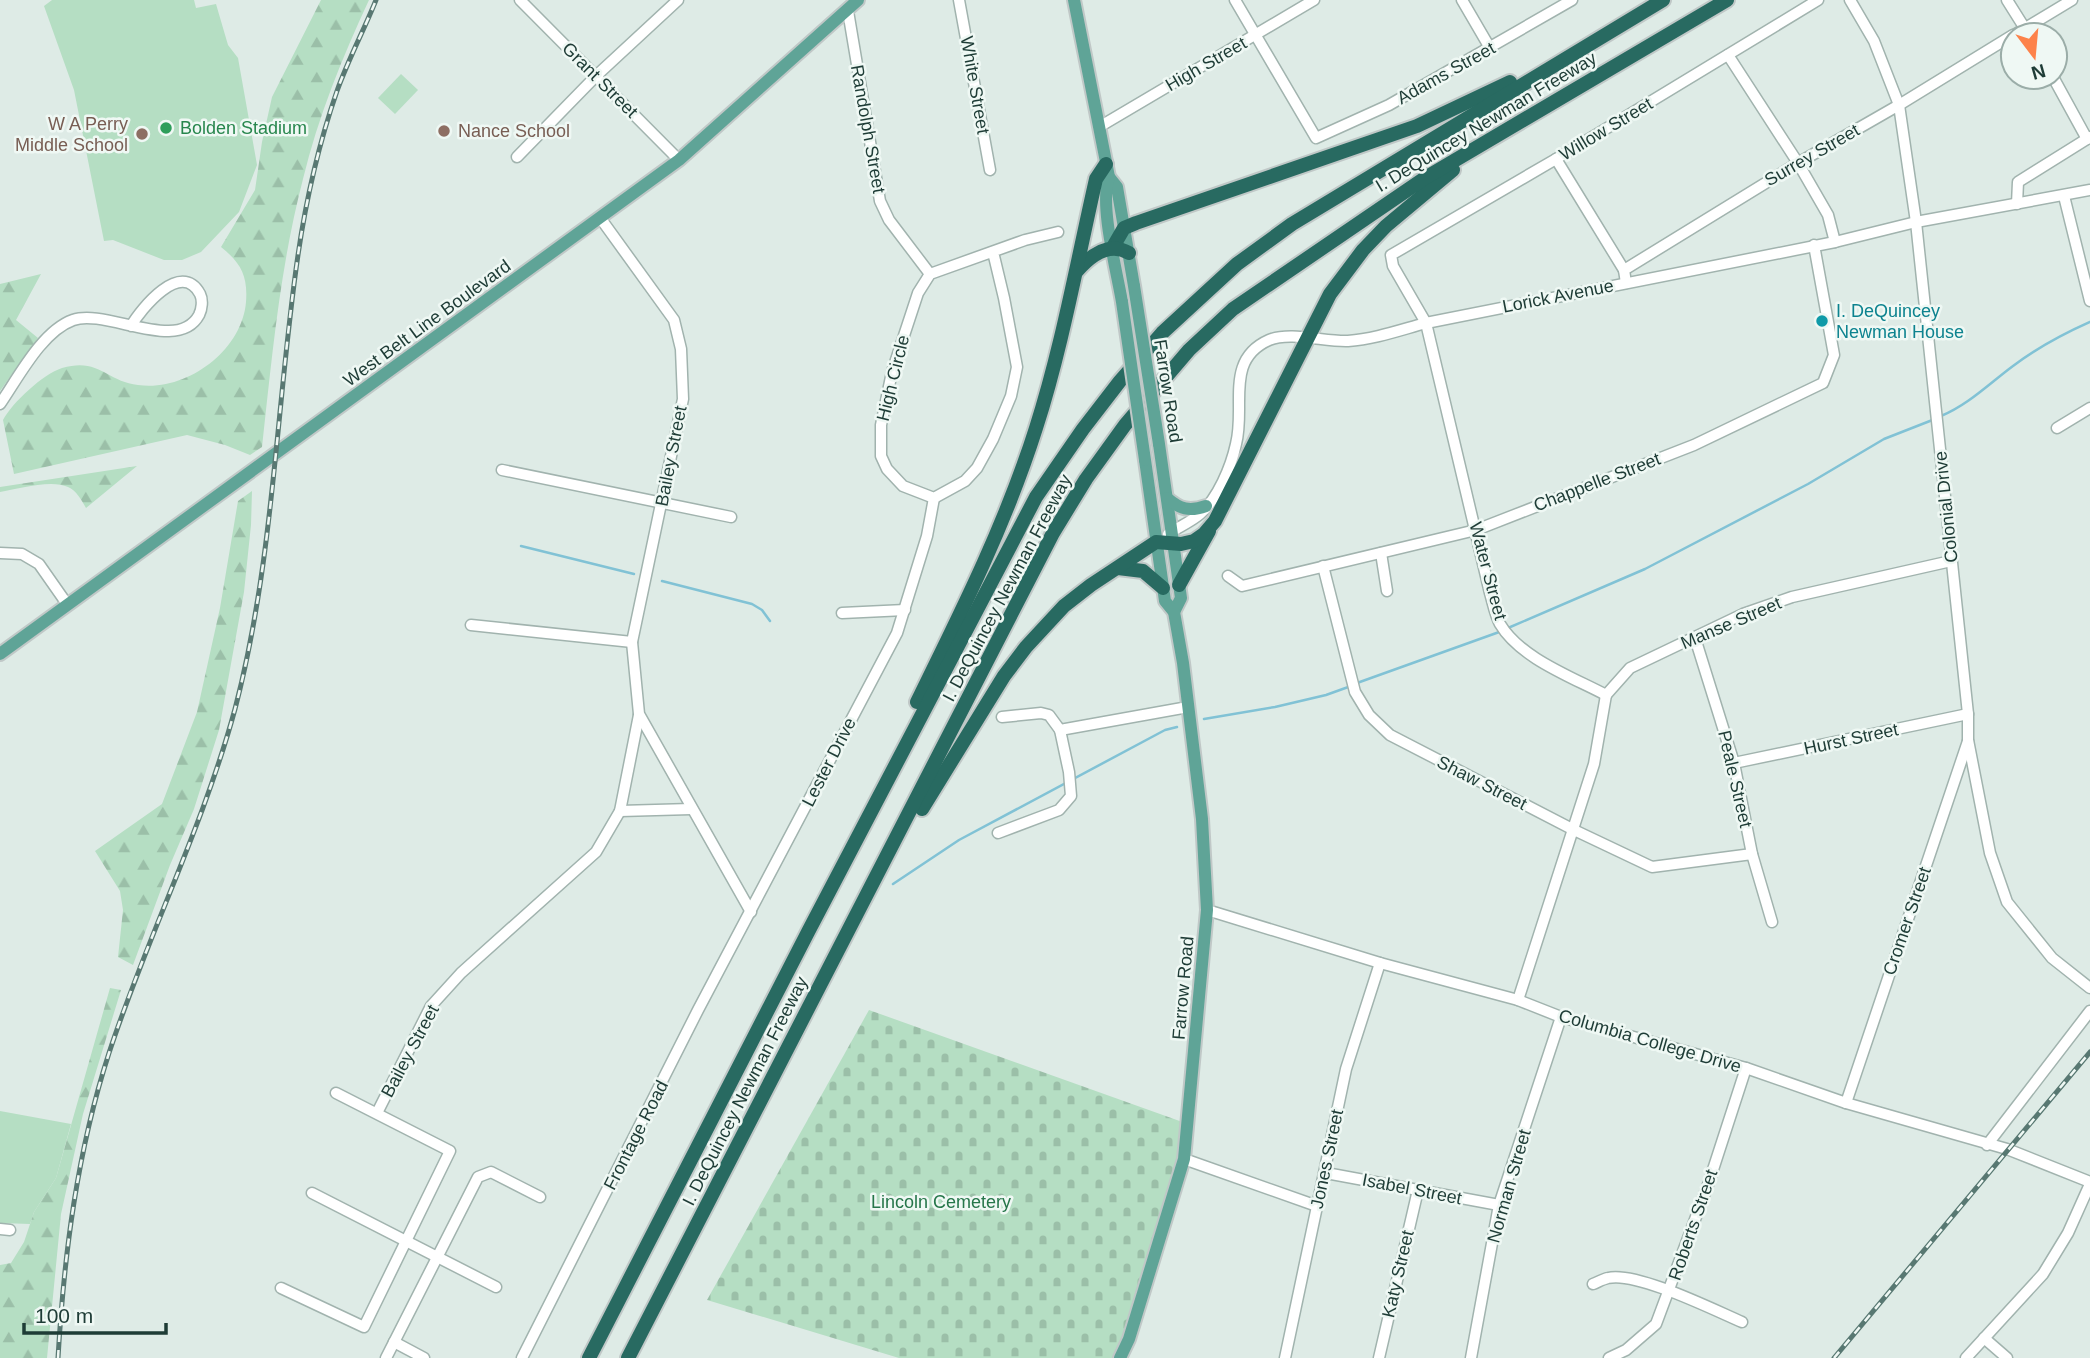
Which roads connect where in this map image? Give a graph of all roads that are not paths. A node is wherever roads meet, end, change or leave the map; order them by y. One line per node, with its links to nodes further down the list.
1 (520, 0): 24 (street, Grant Street)
2 (678, 0): 24 (street)
3 (858, 0): 16 (main road, West Belt Line Boulevard)
4 (959, 0): 34 (street, White Street)
5 (1074, 0): 27 (main road, Farrow Road)
6 (1235, 0): 20 (street)
7 (1314, 0): 20 (street, High Street)
8 (1462, 0): 22 (street)
9 (1572, 0): 22 (street, Adams Street)
10 (1663, 0): 17 (highway, I. DeQuincey Newman Freeway)
11 (1727, 0): 28 (highway, I. DeQuincey Newman Freeway)
12 (1818, 0): 23 (street, Willow Street)
13 (1850, 0): 26 (street, Colonial Drive)
14 (2007, 0): 18 (street)
15 (2072, 0): 19 (street, Surrey Street)
16 (848, 10): 32 (main road, West Belt Line Boulevard); 51 (street, Randolph Street)
17 (1632, 18): 41 (highway); 97 (highway, I. DeQuincey Newman Freeway)
18 (2020, 21)
19 (2042, 21)
20 (1256, 34): 22 (street, Adams Street); 27 (street, High Street)
21 (1999, 44): 26 (street, Surrey Street)
22 (1490, 48)
23 (1728, 55): 31 (street, Willow Street); 33 (street)
24 (597, 75): 30 (street); 32 (street, Grant Street)
25 (2061, 91): 29 (street)
26 (1899, 105): 33 (street, Surrey Street); 40 (street, Colonial Drive)
27 (1099, 127): 35 (main road, Farrow Road)
28 (1499, 134): 56 (highway); 101 (highway, I. DeQuincey Newman Freeway)
29 (2089, 138): 38 (street)
30 (517, 157)
31 (1556, 159): 48 (street, Willow Street); 49 (street)
32 (679, 160): 39 (main road, West Belt Line Boulevard)
33 (1798, 163): 43 (street); 49 (street, Surrey Street)
34 (990, 170)
35 (1107, 171): 41 (main road, Farrow Road); 45 (main road, Farrow Road); 50 (highway)
36 (2090, 190): 37 (street, Lorick Avenue)
37 (2064, 196): 38 (street, Lorick Avenue); 53 (street)
38 (2017, 204): 40 (street, Lorick Avenue)
39 (601, 219): 63 (street, Bailey Street); 79 (main road, West Belt Line Boulevard)
40 (1916, 222): 43 (street, Lorick Avenue); 72 (street, Colonial Drive)
41 (1124, 228): 45 (highway); 47 (main road, Farrow Road)
42 (1058, 232): 46 (street)
43 (1835, 242): 44 (street, Lorick Avenue)
44 (1814, 245): 52 (street, Lorick Avenue); 67 (street, Chappelle Street)
45 (1113, 247): 47 (highway); 50 (highway); 69 (main road, Farrow Road, bridge)
46 (993, 252): 51 (street); 61 (street)
47 (1129, 253): 62 (main road, Farrow Road, bridge)
48 (1391, 255): 54 (street, Water Street)
49 (1624, 270): 52 (street)
50 (1075, 273): 97 (highway)
51 (930, 274): 61 (street, High Circle)
52 (1626, 283): 54 (street, Lorick Avenue)
53 (2090, 302)
54 (1426, 323): 56 (street, Lorick Avenue); 67 (street, Water Street)
55 (131, 326): 55 (street); 57 (street)
56 (1307, 339): 64 (street, Lorick Avenue); 66 (highway)
57 (0, 404)
58 (2090, 408): 59 (street)
59 (2057, 428)
60 (502, 470): 63 (street)
61 (933, 498): 80 (street)
62 (1167, 498): 64 (main road); 68 (main road, Farrow Road)
63 (662, 502): 65 (street); 85 (street, Bailey Street)
64 (1206, 506): 68 (street, Lorick Avenue)
65 (731, 517)
66 (1215, 521): 68 (highway); 76 (highway)
67 (1476, 530): 71 (street, Chappelle Street); 87 (street, Water Street)
68 (1173, 538): 69 (highway); 76 (main road, Farrow Road)
69 (1156, 542): 74 (highway); 77 (main road, Farrow Road)
70 (0, 553): 79 (street)
71 (1381, 553): 73 (street, Chappelle Street); 78 (street)
72 (1951, 561): 84 (street, Manse Street); 90 (street, Colonial Drive)
73 (1323, 566): 75 (street, Chappelle Street); 98 (street, Shaw Street)
74 (1118, 568): 77 (highway); 101 (highway)
75 (1228, 576)
76 (1180, 585): 81 (main road, Farrow Road)
77 (1163, 589): 81 (main road, Farrow Road)
78 (1387, 592)
79 (67, 604): 86 (main road, West Belt Line Boulevard)
80 (905, 610): 82 (street); 103 (street, Lester Drive)
81 (1174, 612): 88 (main road, Farrow Road)
82 (842, 613)
83 (471, 625): 85 (street)
84 (1695, 638): 87 (street, Manse Street); 94 (street, Peale Street)
85 (632, 642): 89 (street, Bailey Street)
86 (0, 654)
87 (1606, 695): 98 (street)
88 (1188, 707): 92 (street); 102 (main road, Farrow Road)
89 (639, 714): 95 (street, Bailey Street); 96 (street, Bailey Street)
90 (1968, 714): 93 (street, Colonial Drive); 94 (street, Hurst Street)
91 (1002, 717): 92 (street)
92 (1060, 730): 99 (street)
93 (1968, 740): 106 (street, Colonial Drive); 112 (street, Cromer Street)
94 (1734, 763): 100 (street, Peale Street)
95 (691, 809): 96 (street); 103 (street, Bailey Street)
96 (620, 811): 113 (street, Bailey Street)
97 (869, 814): 136 (highway, I. DeQuincey Newman Freeway)
98 (1574, 830): 100 (street, Shaw Street); 107 (street)
99 (998, 833)
100 (1752, 854): 104 (street, Peale Street)
101 (888, 855): 137 (highway, I. DeQuincey Newman Freeway)
102 (1207, 910): 105 (street, Columbia College Drive); 115 (main road, Farrow Road)
103 (751, 912): 135 (street, Frontage Road)
104 (1772, 922)
105 (1380, 963): 107 (street, Columbia College Drive); 116 (street, Jones Street)
106 (2090, 988)
107 (1518, 1000): 109 (street, Columbia College Drive)
108 (2090, 1011): 114 (street)
109 (1561, 1017): 110 (street, Columbia College Drive); 121 (street, Norman Street)
110 (1746, 1068): 112 (street, Columbia College Drive); 128 (street, Roberts Street)
111 (336, 1093): 113 (street)
112 (1846, 1103): 114 (street, Columbia College Drive)
113 (377, 1113): 123 (street)
114 (1987, 1144): 117 (street, Columbia College Drive)
115 (1184, 1159): 122 (street); 138 (main road, Farrow Road)
116 (1326, 1173): 118 (street, Isabel Street); 122 (street, Jones Street)
117 (2090, 1183): 130 (street)
118 (1418, 1191): 121 (street, Isabel Street); 140 (street, Katy Street)
119 (312, 1193): 123 (street)
120 (540, 1197): 124 (street)
121 (1499, 1205): 141 (street, Norman Street)
122 (1317, 1206): 139 (street, Jones Street)
123 (412, 1242): 124 (street); 127 (street)
124 (437, 1256): 126 (street); 131 (street)
125 (1593, 1284): 128 (street)
126 (496, 1287)
127 (281, 1288)
128 (1670, 1292): 129 (street); 132 (street, Roberts Street)
129 (1742, 1322)
130 (1984, 1338): 142 (street); 143 (street)
131 (394, 1342): 133 (street); 134 (street)
132 (1615, 1357)
133 (386, 1358)
134 (424, 1358)
135 (522, 1358)
136 (589, 1358)
137 (628, 1358)
138 (1120, 1358)
139 (1285, 1358)
140 (1379, 1358)
141 (1471, 1358)
142 (1966, 1358)
143 (2007, 1358)

